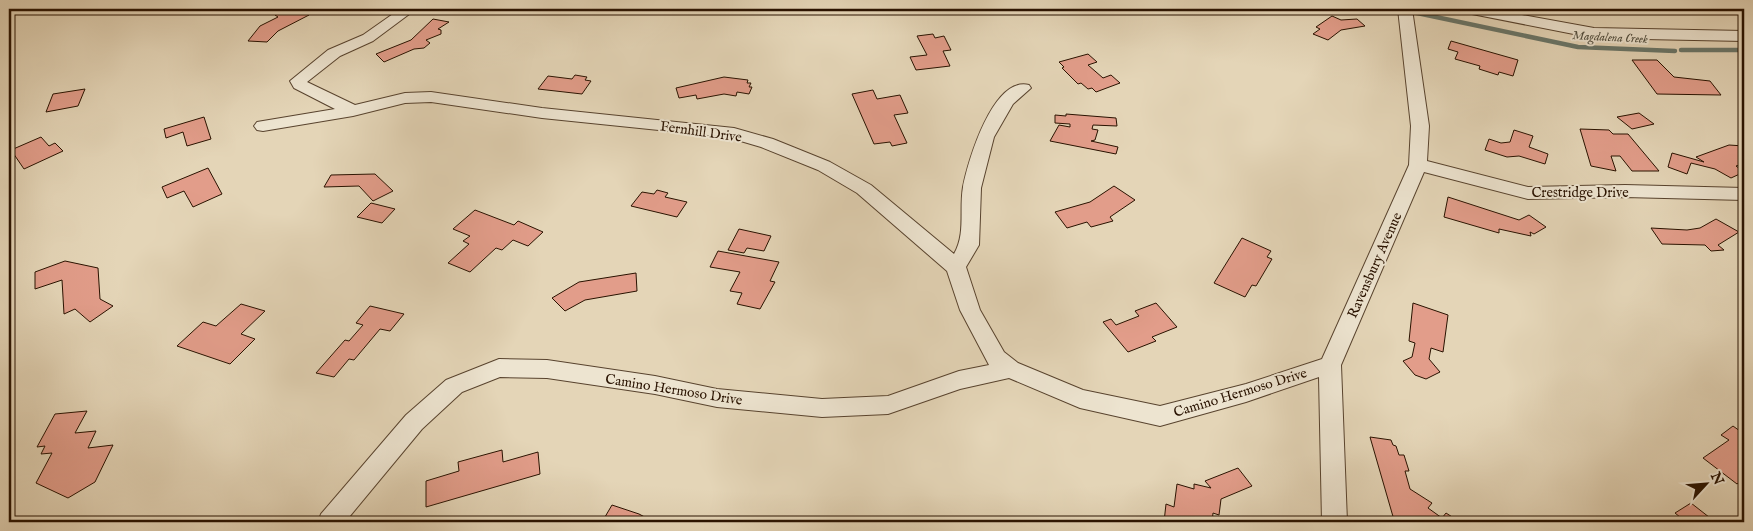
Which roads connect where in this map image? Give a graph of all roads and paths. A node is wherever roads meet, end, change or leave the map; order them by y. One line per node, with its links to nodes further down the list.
1 (409, 9): 6 (street)
2 (1467, 9): 4 (street)
3 (1405, 13): 8 (street, Ravensbury Avenue)
4 (1744, 36)
5 (1024, 88): 10 (street)
6 (353, 111): 7 (street, Fernhill Drive); 10 (street, Fernhill Drive)
7 (262, 126)
8 (1418, 165): 9 (street, Crestridge Drive); 11 (street, Ravensbury Avenue)
9 (1744, 194)
10 (956, 267): 12 (street)
11 (1330, 365): 12 (street, Camino Hermoso Drive); 14 (street, Ravensbury Avenue)
12 (1010, 369): 13 (street, Camino Hermoso Drive)
13 (330, 522)
14 (1335, 522)

